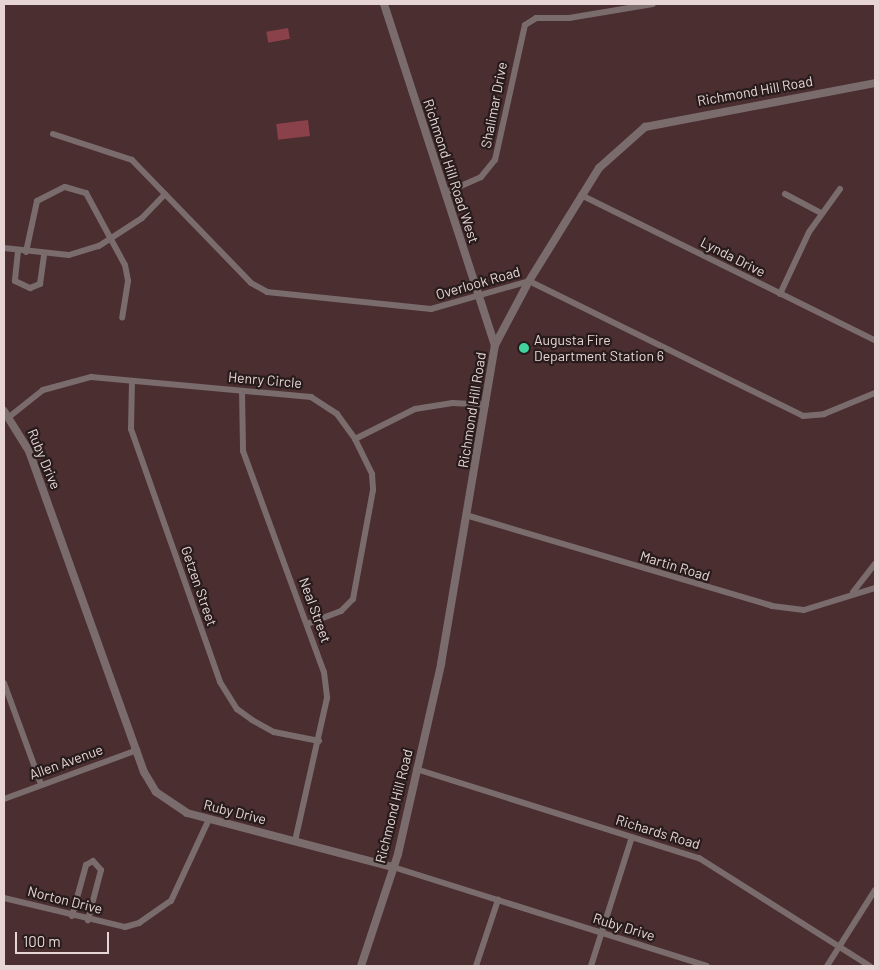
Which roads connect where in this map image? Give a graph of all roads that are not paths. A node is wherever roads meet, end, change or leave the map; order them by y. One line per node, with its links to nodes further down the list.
1 (384, 4): 6 (street, Richmond Hill Road West)
2 (653, 4): 6 (street, Shalimar Drive)
3 (875, 83): 9 (street, Richmond Hill Road)
4 (53, 134): 7 (street, Overlook Road)
5 (840, 189): 10 (street)
6 (445, 193): 18 (street, Richmond Hill Road West)
7 (165, 194): 11 (street); 18 (street, Overlook Road)
8 (785, 194): 10 (street)
9 (581, 195): 16 (street, Richmond Hill Road); 17 (street, Lynda Drive)
10 (821, 213): 17 (street)
11 (112, 239): 14 (street); 15 (street); 19 (street)
12 (4, 248): 13 (street)
13 (18, 251): 14 (street); 15 (street)
14 (26, 252): 15 (street)
15 (44, 255)
16 (528, 281): 18 (street, Overlook Road); 21 (street, Richmond Hill Road); 24 (street, Overlook Road)
17 (780, 294): 20 (street, Lynda Drive)
18 (478, 296): 21 (street, Richmond Hill Road West)
19 (122, 318)
20 (875, 337)
21 (495, 345): 25 (street, Richmond Hill Road)
22 (132, 381): 23 (street, Henry Circle); 26 (street, Henry Circle); 34 (street, Getzen Street)
23 (242, 391): 27 (street, Henry Circle); 32 (street, Neal Street)
24 (875, 393)
25 (486, 406): 27 (street); 28 (street, Richmond Hill Road)
26 (6, 414): 35 (street, Ruby Drive)
27 (355, 439): 32 (street, Henry Circle)
28 (469, 516): 31 (street, Martin Road); 36 (street, Richmond Hill Road)
29 (875, 564): 31 (street)
30 (875, 588): 31 (street, Martin Road)
31 (852, 593)
32 (307, 624): 34 (street, Neal Street)
33 (4, 687): 37 (street)
34 (319, 741): 41 (street, Neal Street)
35 (137, 750): 37 (street, Allen Avenue); 39 (street, Ruby Drive)
36 (416, 769): 40 (street, Richards Road); 42 (street, Richmond Hill Road)
37 (41, 784): 38 (street, Allen Avenue)
38 (4, 799)
39 (209, 818): 41 (street, Ruby Drive); 47 (street, Norton Drive)
40 (632, 837): 48 (street); 49 (street, Richards Road)
41 (295, 841): 42 (street, Ruby Drive)
42 (393, 867): 45 (street, Ruby Drive); 50 (street, Richmond Hill Road)
43 (875, 890): 49 (street)
44 (4, 898): 46 (street, Norton Drive)
45 (498, 900): 48 (street, Ruby Drive); 51 (street)
46 (72, 916): 47 (street, Norton Drive); 47 (street)
47 (88, 920)
48 (601, 934): 52 (street); 53 (street, Ruby Drive)
49 (839, 947): 54 (street); 55 (street, Richards Road)
50 (361, 966)
51 (476, 966)
52 (591, 966)
53 (706, 966)
54 (827, 966)
55 (870, 966)

